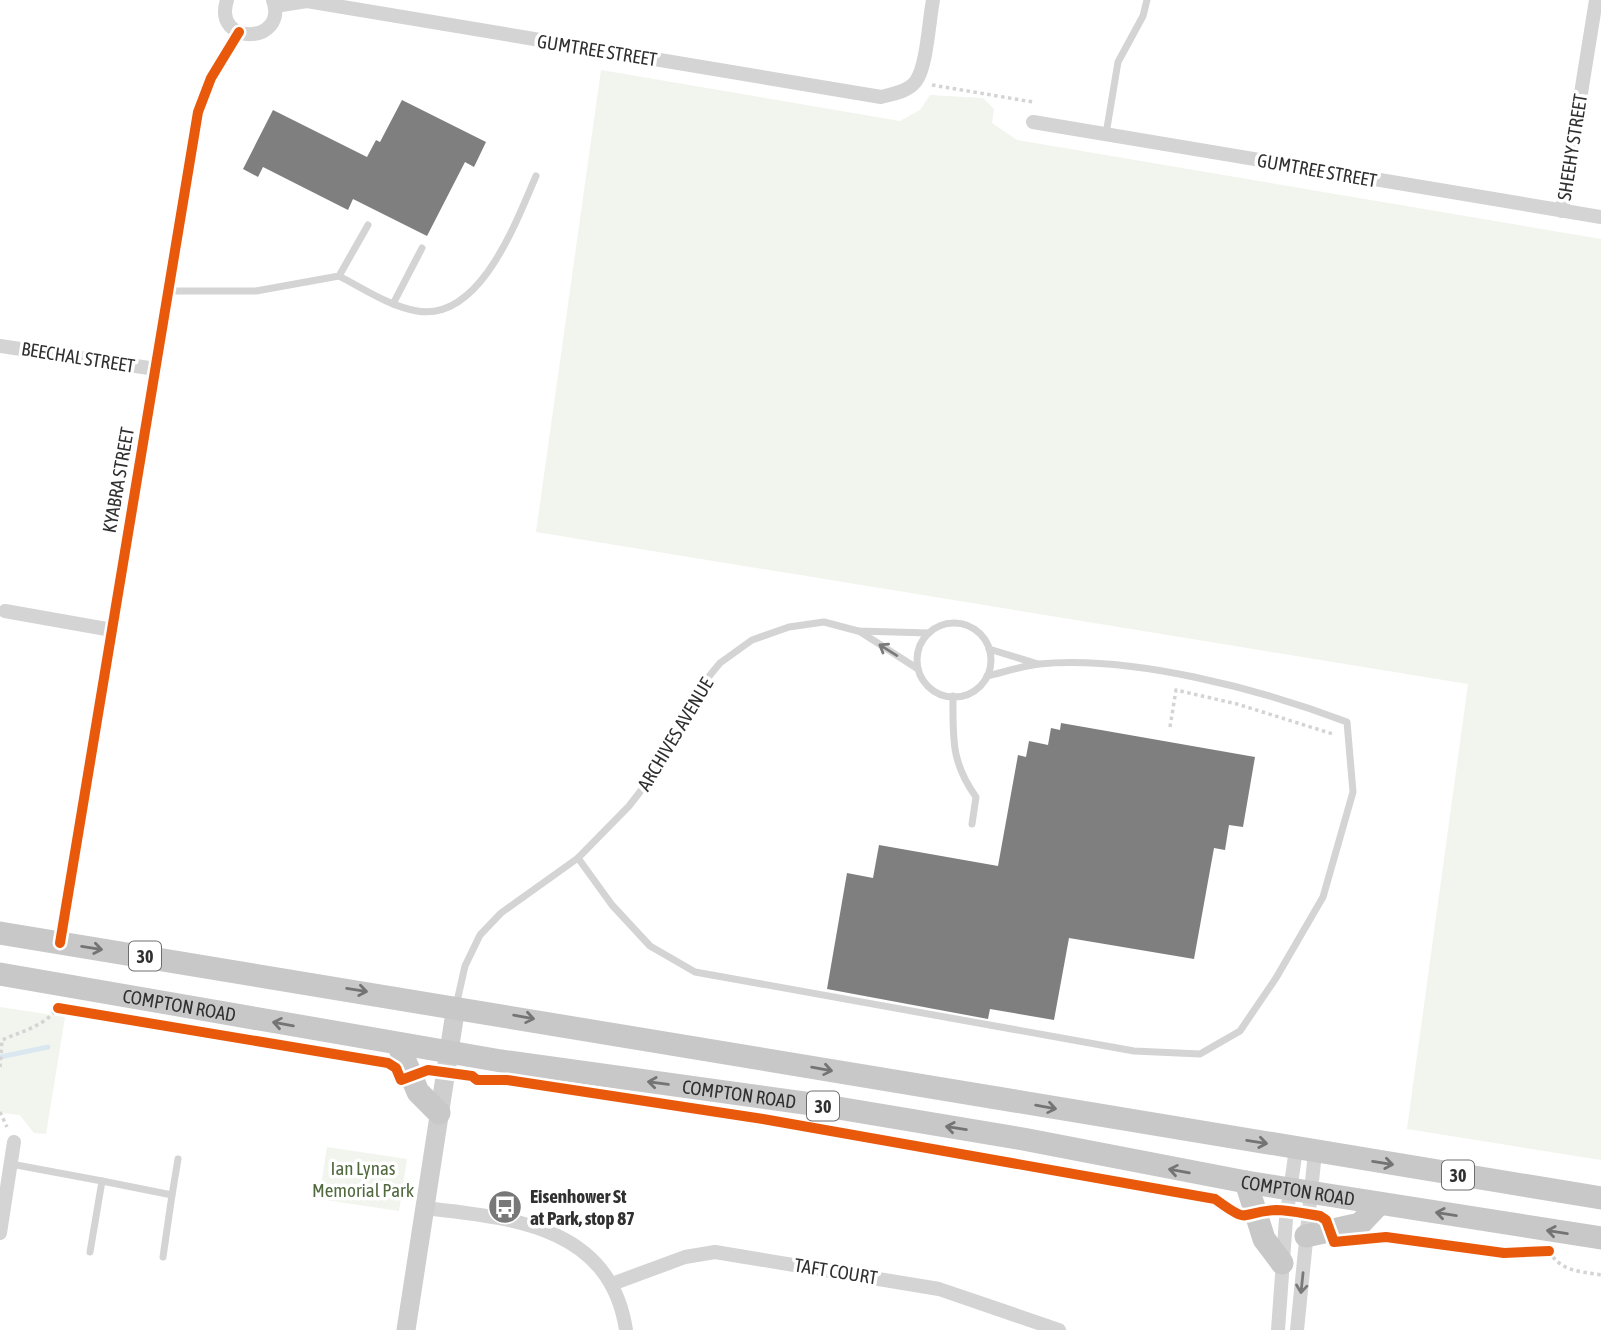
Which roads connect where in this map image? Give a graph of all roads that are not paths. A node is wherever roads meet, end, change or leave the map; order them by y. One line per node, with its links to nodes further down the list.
1 (228, 0): 6 (street)
2 (933, 0): 5 (street, GUMTREE STREET)
3 (1147, 0): 8 (lane)
4 (1596, 0): 10 (street, SHEEHY STREET)
5 (274, 3): 6 (street)
6 (239, 33): 15 (street, KYABRA STREET)
7 (1033, 122): 8 (street, GUMTREE STREET)
8 (1106, 134): 10 (street, GUMTREE STREET)
9 (536, 176): 16 (lane)
10 (1562, 211): 11 (street, GUMTREE STREET)
11 (1601, 217)
12 (368, 225): 14 (lane)
13 (422, 248): 16 (lane)
14 (340, 276): 15 (lane); 16 (lane)
15 (169, 290): 18 (street, KYABRA STREET)
16 (393, 304)
17 (0, 346): 18 (street, BEECHAL STREET)
18 (156, 369): 20 (street, KYABRA STREET)
19 (2, 612): 20 (street)
20 (112, 630): 31 (street, KYABRA STREET)
21 (858, 631): 22 (lane); 25 (lane, one-way to 21); 29 (lane, ARCHIVES AVENUE)
22 (929, 633): 23 (lane); 25 (lane)
23 (989, 649): 24 (lane); 26 (lane)
24 (1039, 664): 26 (lane); 29 (lane)
25 (918, 669): 27 (lane)
26 (987, 676): 27 (lane)
27 (953, 696): 28 (lane)
28 (972, 824)
29 (578, 858): 33 (lane, ARCHIVES AVENUE)
30 (0, 933): 31 (main road, COMPTON ROAD / 30)
31 (60, 943): 33 (main road, COMPTON ROAD / 30, one-way to 33)
32 (0, 974): 34 (main road, COMPTON ROAD / 30, one-way to 32)
33 (456, 1006): 35 (street); 38 (main road, COMPTON ROAD / 30, one-way to 38)
34 (398, 1044): 35 (main road, COMPTON ROAD / 30); 36 (main road)
35 (448, 1052): 36 (street); 42 (main road, COMPTON ROAD / 30, one-way to 35)
36 (439, 1113): 47 (street)
37 (14, 1142): 40 (street)
38 (1306, 1151): 43 (street); 43 (street); 45 (main road, COMPTON ROAD / 30, one-way to 45)
39 (178, 1159): 44 (lane)
40 (11, 1164): 41 (lane); 48 (street)
41 (102, 1181): 44 (lane); 51 (lane)
42 (1246, 1182): 43 (main road, COMPTON ROAD / 30); 53 (main road)
43 (1300, 1191): 46 (main road, COMPTON ROAD / 30); 49 (street); 53 (street)
44 (172, 1195): 52 (lane)
45 (1601, 1198)
46 (1380, 1204): 49 (main road); 50 (main road, COMPTON ROAD / 30, one-way to 46)
47 (425, 1208): 54 (street); 55 (street)
48 (0, 1233)
49 (1306, 1236): 59 (street, one-way to 59)
50 (1601, 1238)
51 (90, 1252)
52 (163, 1257)
53 (1282, 1263): 58 (street)
54 (612, 1284): 56 (street); 57 (street, TAFT COURT)
55 (406, 1330)
56 (626, 1330)
57 (1059, 1330)
58 (1278, 1330)
59 (1297, 1330)

